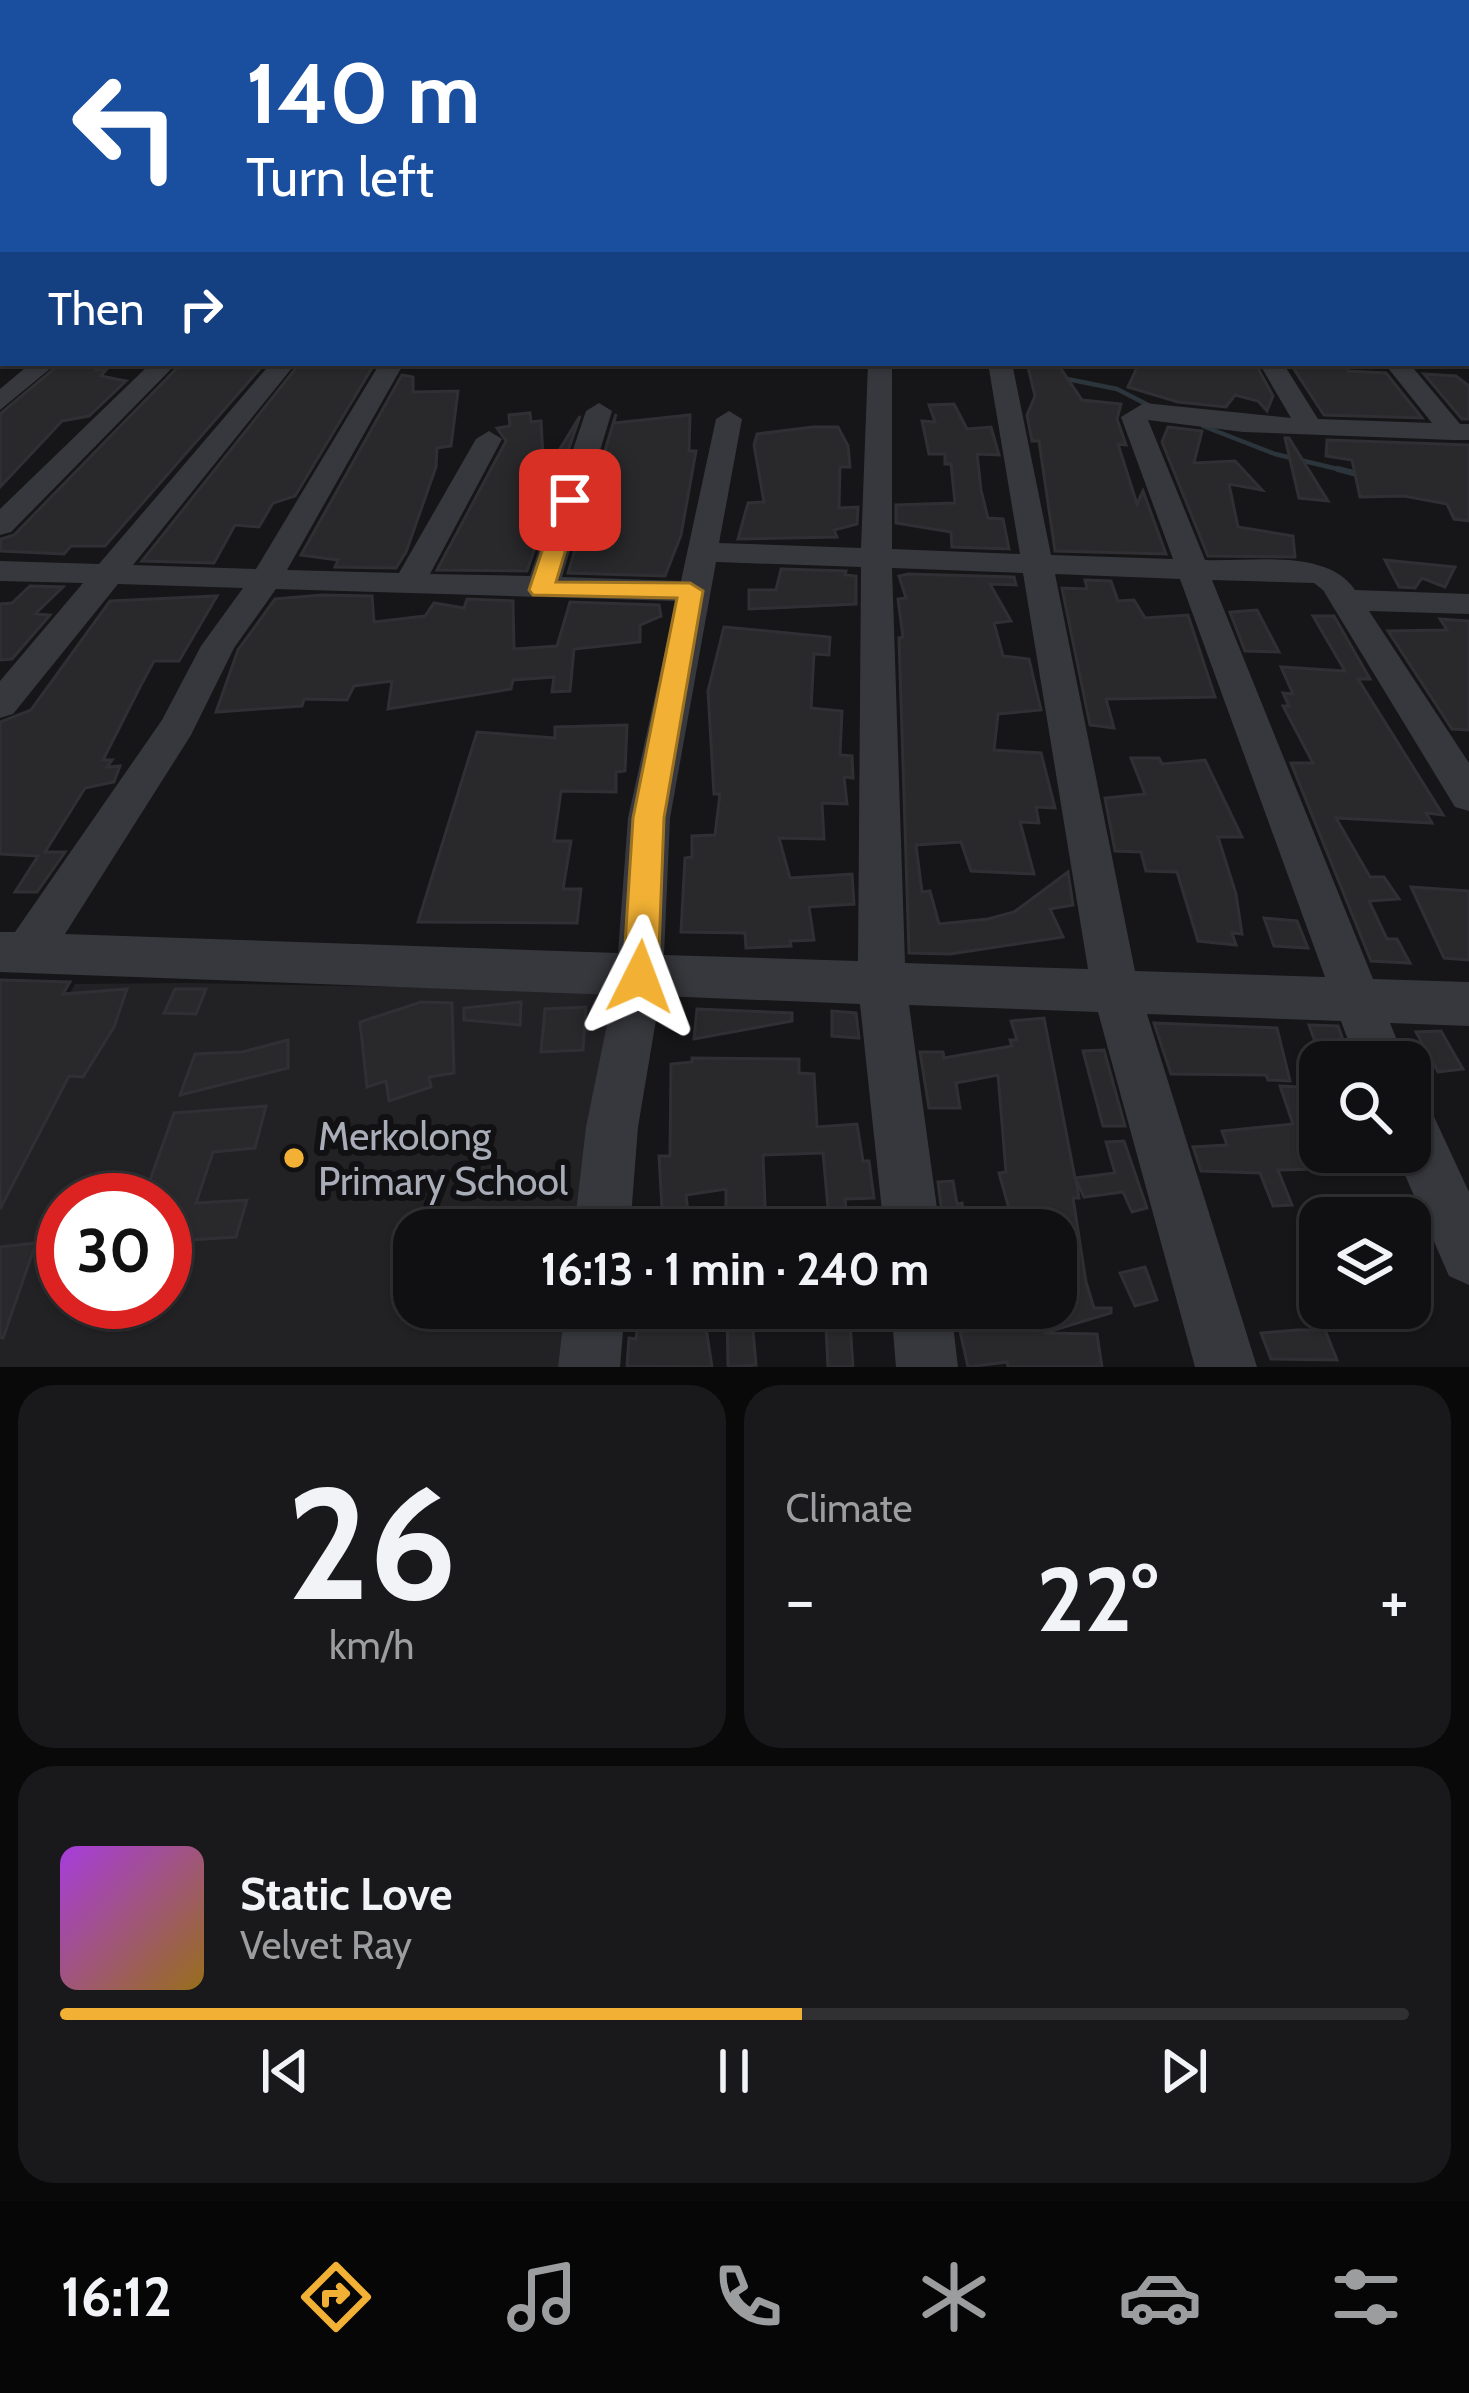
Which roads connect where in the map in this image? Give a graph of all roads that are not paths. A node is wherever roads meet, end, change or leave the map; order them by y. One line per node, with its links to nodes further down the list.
1 (41, 366): 9 (street)
2 (162, 366): 15 (street)
3 (282, 366): 21 (street)
4 (390, 366): 22 (street)
5 (880, 366): 16 (street)
6 (1001, 366): 17 (street)
7 (1273, 366): 12 (street)
8 (1399, 366): 13 (street)
9 (0, 401)
10 (599, 411): 24 (street)
11 (728, 419): 20 (street)
12 (1309, 426): 13 (street); 18 (street)
13 (1461, 432)
14 (489, 439): 23 (street)
15 (0, 526)
16 (880, 560): 17 (street); 20 (street); 31 (street)
17 (1034, 564): 18 (street); 32 (street)
18 (1187, 565): 25 (street); 33 (street)
19 (0, 571): 21 (street)
20 (694, 571): 24 (street); 30 (street)
21 (114, 572): 22 (street); 27 (street)
22 (264, 582): 23 (street); 29 (street)
23 (409, 585): 24 (street)
24 (542, 590)
25 (1344, 600): 26 (street); 28 (street)
26 (1469, 604)
27 (0, 705)
28 (1469, 796)
29 (14, 952): 30 (street)
30 (640, 977): 31 (street); 37 (street)
31 (882, 985): 32 (street); 38 (street)
32 (1116, 992): 33 (street); 44 (street)
33 (1354, 1002): 34 (street); 35 (street)
34 (1469, 1004)
35 (1372, 1041)
36 (1431, 1172): 39 (street)
37 (604, 1209)
38 (909, 1209)
39 (1469, 1256)
40 (593, 1329): 42 (street)
41 (923, 1329): 43 (street)
42 (590, 1367)
43 (927, 1367)
44 (1226, 1367)

